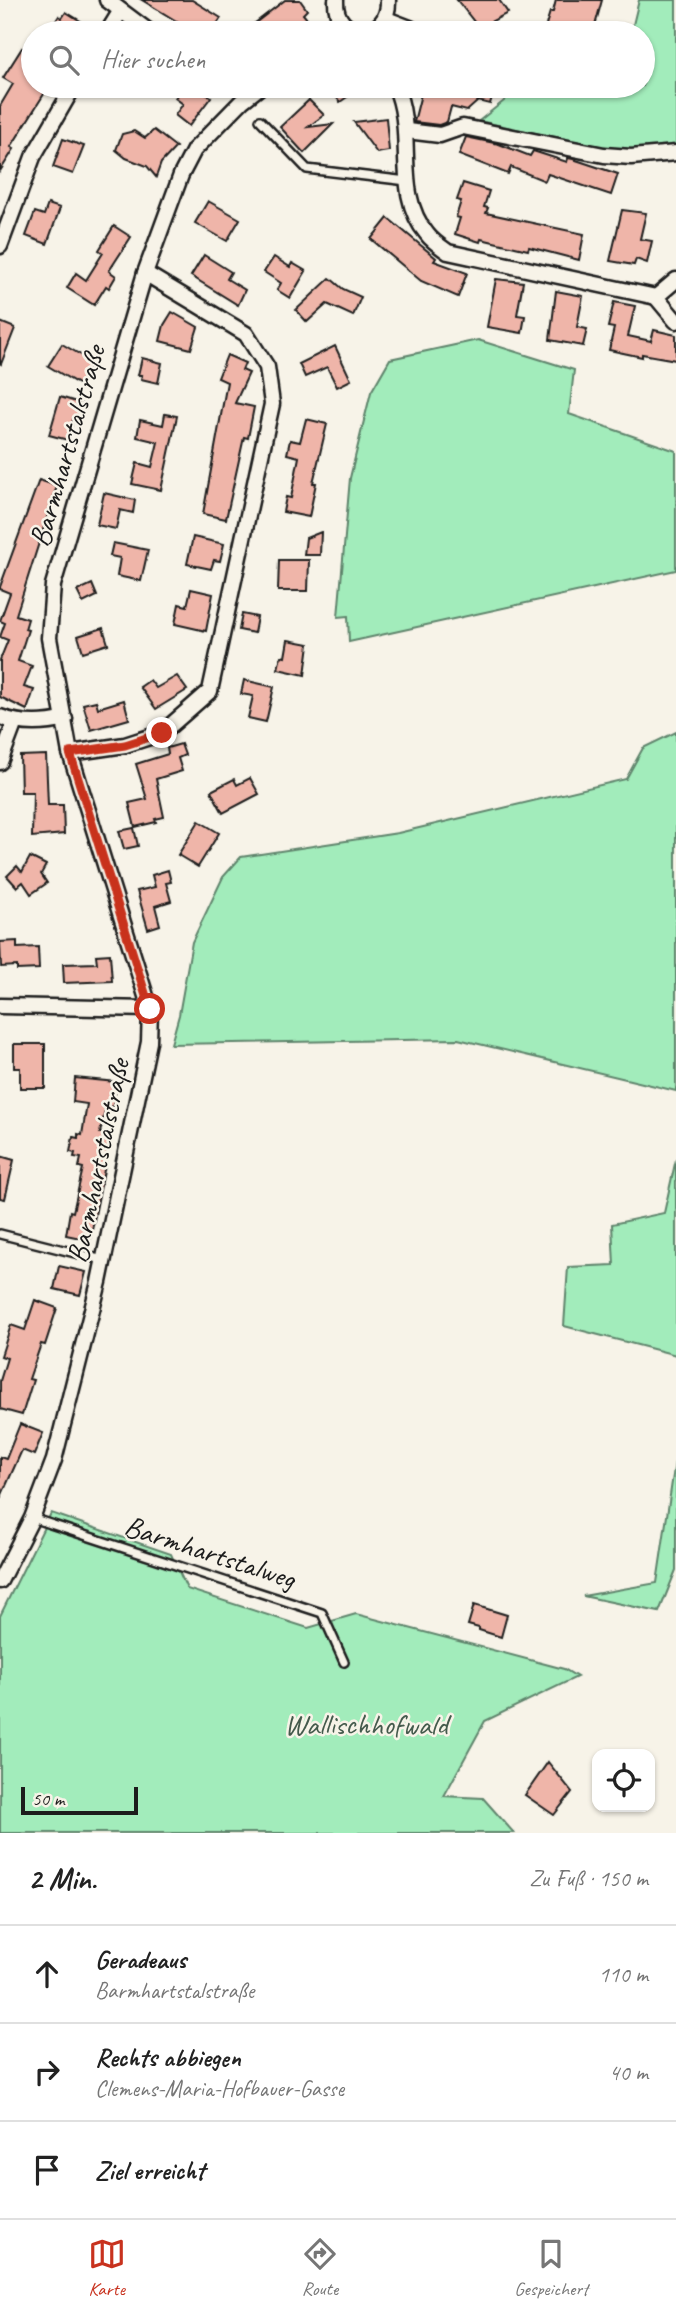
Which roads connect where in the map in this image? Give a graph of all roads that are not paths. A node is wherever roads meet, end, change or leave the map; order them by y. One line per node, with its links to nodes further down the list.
1 (107, 0): 4 (street)
2 (337, 0): 8 (street)
3 (388, 0): 5 (street)
4 (120, 12): 6 (street); 7 (street)
5 (386, 16): 9 (street); 10 (lane)
6 (114, 21)
7 (133, 21)
8 (341, 21)
9 (383, 21)
10 (400, 21)
11 (67, 98): 18 (street)
12 (245, 98): 19 (street, Barmhartstalstraße)
13 (398, 98): 15 (street)
14 (260, 120): 17 (lane)
15 (407, 131): 16 (street); 17 (street)
16 (676, 153)
17 (407, 181): 21 (street)
18 (0, 246)
19 (145, 273): 24 (street, Barmhartstalstraße); 26 (street)
20 (676, 280): 21 (street)
21 (656, 297): 22 (street)
22 (676, 321)
23 (0, 717): 25 (street)
24 (65, 719): 25 (street); 26 (street, Barmhartstalstraße)
25 (15, 722): 27 (street)
26 (70, 753): 29 (street, Barmhartstalstraße)
27 (0, 762)
28 (0, 1006): 29 (street)
29 (150, 1009): 31 (street, Barmhartstalstraße)
30 (0, 1234): 31 (lane)
31 (104, 1261): 32 (street, Barmhartstalstraße)
32 (32, 1518): 33 (street, Barmhartstalstraße); 34 (lane, Barmhartstalweg)
33 (0, 1581)
34 (344, 1662)

